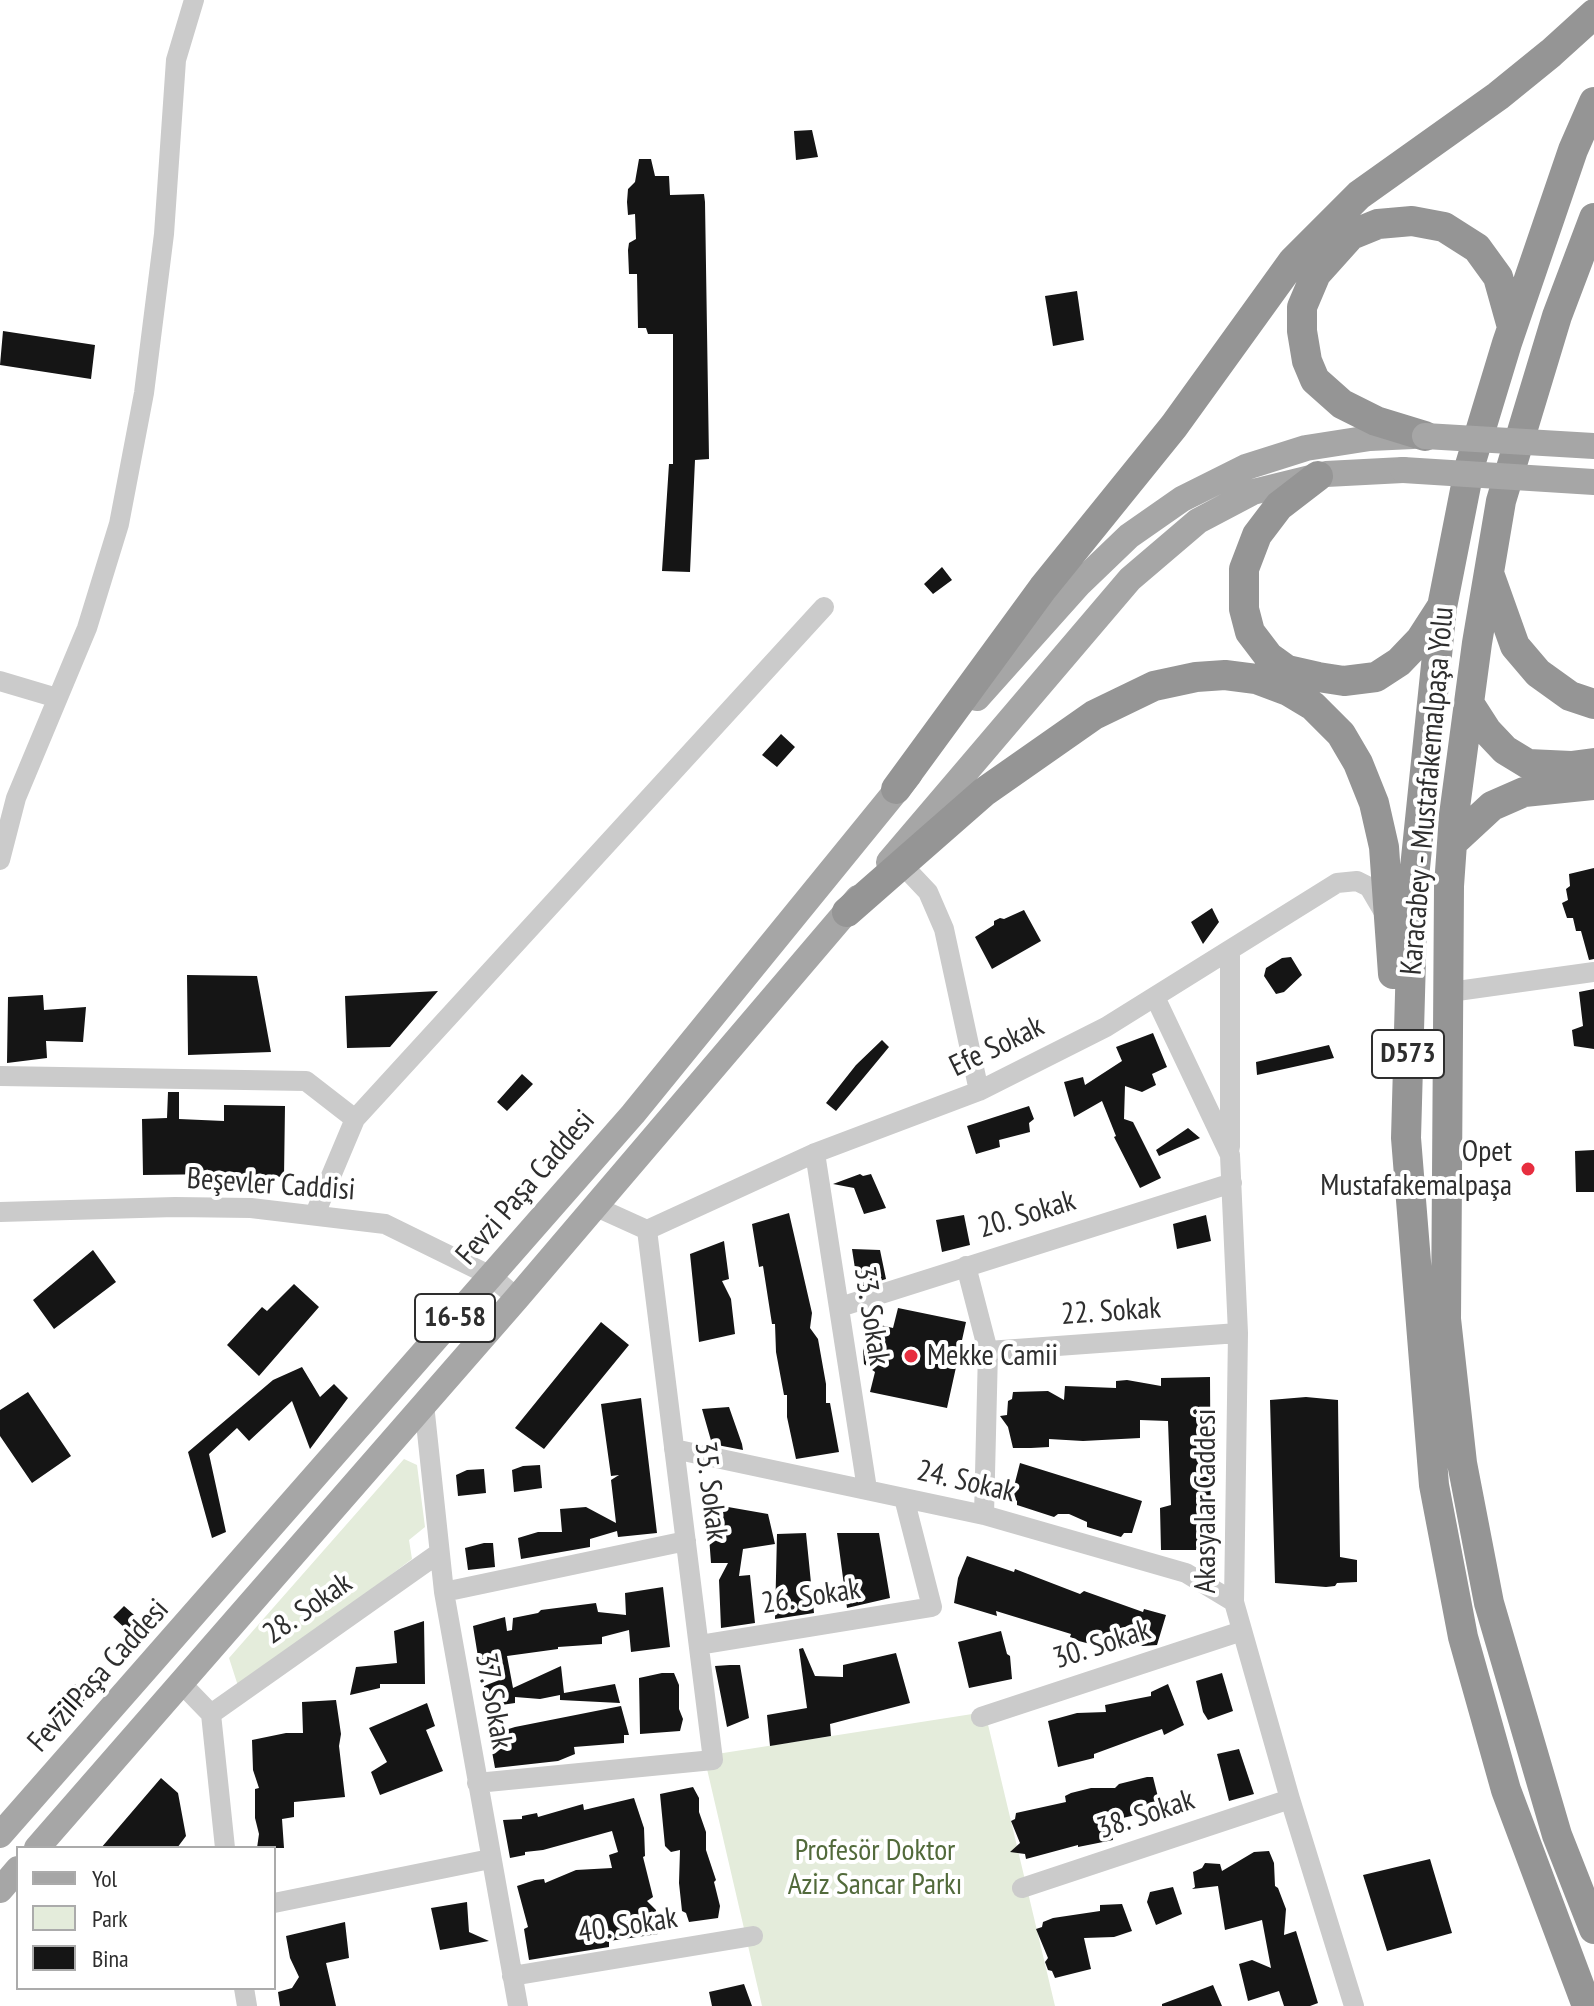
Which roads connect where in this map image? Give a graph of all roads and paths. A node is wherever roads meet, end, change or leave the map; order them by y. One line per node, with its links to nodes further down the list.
1 (194, 0): 15 (street)
2 (1594, 14): 20 (highway)
3 (1594, 102): 6 (highway, Karacabey - Mustafakemalpaşa Yolu / D573)
4 (1594, 218): 5 (highway, Karacabey - Mustafakemalpaşa Yolu / D573)
5 (1583, 267): 11 (highway, Karacabey - Mustafakemalpaşa Yolu / D573)
6 (1512, 327): 7 (highway); 13 (highway, Karacabey - Mustafakemalpaşa Yolu / D573)
7 (1425, 436): 8 (main road, Fevzi Paşa Caddesi, bridge); 20 (main road, Fevzi Paşa Caddesi)
8 (1594, 446)
9 (1318, 476): 10 (main road, bridge); 13 (highway); 22 (main road)
10 (1594, 482)
11 (1490, 575): 16 (highway, Karacabey - Mustafakemalpaşa Yolu / D573); 17 (highway)
12 (824, 607): 32 (street)
13 (1442, 607): 33 (highway, Karacabey - Mustafakemalpaşa Yolu / D573)
14 (0, 681): 15 (street)
15 (57, 698): 23 (street)
16 (1469, 703): 18 (highway); 21 (highway, Karacabey - Mustafakemalpaşa Yolu / D573)
17 (1594, 704)
18 (1594, 763)
19 (1594, 785): 21 (highway)
20 (896, 789): 42 (main road, Fevzi Paşa Caddesi / 16-58)
21 (1452, 843): 28 (highway, Karacabey - Mustafakemalpaşa Yolu / D573)
22 (899, 859): 24 (highway); 25 (highway); 31 (street)
23 (0, 860)
24 (847, 912): 37 (main road, Fevzi Paşa Caddesi / 16-58)
25 (1390, 922): 26 (street, Efe Sokak); 33 (highway)
26 (1230, 951): 29 (street, Efe Sokak); 35 (street)
27 (1594, 972): 28 (street)
28 (1450, 992): 71 (highway, Karacabey - Mustafakemalpaşa Yolu / D573)
29 (1155, 997): 31 (street, Efe Sokak); 35 (street, Akasyalar Caddesi)
30 (0, 1076): 32 (street)
31 (979, 1091): 34 (street, Efe Sokak)
32 (355, 1119): 39 (street)
33 (1406, 1138): 76 (highway, Karacabey - Mustafakemalpaşa Yolu / D573)
34 (815, 1153): 40 (street, Efe Sokak); 44 (street, 33. Sokak)
35 (1230, 1155): 36 (street, Akasyalar Caddesi)
36 (1232, 1183): 41 (street, 20. Sokak); 45 (street, Akasyalar Caddesi)
37 (594, 1206): 40 (street); 43 (main road, Fevzi Paşa Caddesi / 16-58)
38 (0, 1212): 39 (street, Beşevler Caddisi)
39 (315, 1214): 42 (street, Beşevler Caddisi)
40 (647, 1230): 48 (street, 35. Sokak)
41 (966, 1266): 44 (street, 20. Sokak); 46 (street)
42 (491, 1276): 43 (street, Beşevler Caddisi); 63 (main road, Fevzi Paşa Caddesi / 16-58)
43 (517, 1298): 47 (main road, Fevzi Paşa Caddesi / 16-58)
44 (840, 1307): 49 (street, 33. Sokak)
45 (1238, 1333): 46 (street, 22. Sokak); 55 (street, Akasyalar Caddesi)
46 (988, 1351): 51 (street)
47 (424, 1404): 53 (street, 37. Sokak); 58 (main road, Fevzi Paşa Caddesi / 16-58)
48 (674, 1449): 49 (street, 24. Sokak); 52 (street, 35. Sokak)
49 (867, 1489): 50 (street, 24. Sokak)
50 (904, 1498): 51 (street, 24. Sokak); 57 (street, 26. Sokak)
51 (984, 1515): 55 (street, 24. Sokak)
52 (686, 1541): 54 (street); 57 (street, 35. Sokak)
53 (439, 1553): 54 (street, 37. Sokak); 59 (street, 28. Sokak)
54 (444, 1592): 61 (street, 37. Sokak)
55 (1234, 1602): 56 (street, Akasyalar Caddesi)
56 (1242, 1631): 60 (street, 30. Sokak); 62 (street, Akasyalar Caddesi)
57 (699, 1645): 61 (street, 35. Sokak)
58 (180, 1682): 59 (street); 64 (main road, Fevzi Paşa Caddesi / 16-58)
59 (211, 1714): 65 (street)
60 (981, 1717)
61 (477, 1783): 66 (street, 37. Sokak)
62 (1290, 1799): 68 (street, 38. Sokak); 74 (street, Akasyalar Caddesi)
63 (0, 1835)
64 (39, 1846)
65 (225, 1846)
66 (490, 1859): 70 (street); 73 (street, 37. Sokak)
67 (16, 1871): 69 (main road)
68 (1022, 1888)
69 (0, 1890)
70 (276, 1903)
71 (1594, 1929)
72 (753, 1936): 73 (street, 40. Sokak)
73 (512, 1976): 75 (street, 37. Sokak)
74 (1351, 2005)
75 (518, 2006)
76 (1587, 2006)

